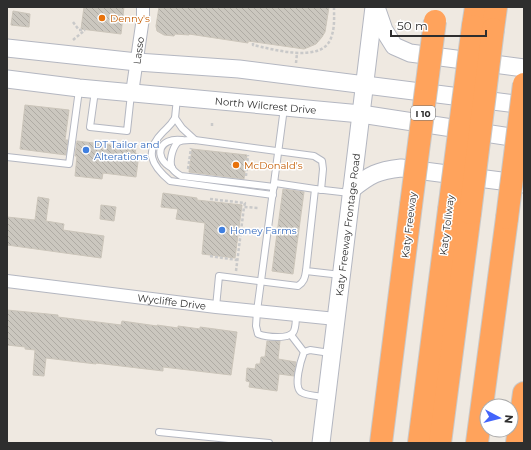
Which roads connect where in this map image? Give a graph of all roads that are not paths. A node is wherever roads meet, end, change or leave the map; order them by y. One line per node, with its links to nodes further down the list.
1 (143, 7): 7 (street, Lasso)
2 (375, 7): 8 (main road); 10 (main road, Katy Freeway Frontage Road)
3 (496, 7): 5 (highway, Katy Tollway)
4 (436, 14): 37 (highway, Katy Freeway / I 10, bridge)
5 (481, 21): 30 (highway, Katy Tollway, bridge)
6 (7, 48): 7 (main road)
7 (136, 62): 10 (main road); 13 (street, Lasso)
8 (524, 68)
9 (7, 79): 12 (main road, North Wilcrest Drive)
10 (364, 84): 15 (main road); 17 (main road, Katy Freeway Frontage Road)
11 (524, 84): 41 (highway, bridge)
12 (87, 89): 13 (main road, North Wilcrest Drive); 13 (lane); 23 (lane)
13 (132, 93): 14 (main road, North Wilcrest Drive)
14 (177, 97): 16 (main road, North Wilcrest Drive); 18 (lane)
15 (524, 105)
16 (284, 107): 17 (main road, North Wilcrest Drive); 22 (lane)
17 (361, 114): 19 (main road, North Wilcrest Drive); 28 (main road, Katy Freeway Frontage Road)
18 (175, 118): 21 (lane); 29 (lane)
19 (524, 139)
20 (183, 140): 21 (lane); 24 (lane); 24 (lane)
21 (195, 140): 22 (lane)
22 (279, 152): 26 (lane); 27 (lane)
23 (7, 157)
24 (172, 168): 26 (lane)
25 (524, 184): 28 (main road)
26 (274, 185): 27 (lane); 29 (lane)
27 (318, 190): 28 (lane); 31 (lane)
28 (351, 191): 32 (main road, Katy Freeway Frontage Road)
29 (273, 195): 34 (lane)
30 (460, 211): 51 (highway, Katy Tollway); 52 (highway, Katy Tollway)
31 (306, 271): 32 (lane); 34 (lane)
32 (341, 275): 39 (main road, Katy Freeway Frontage Road)
33 (7, 281): 35 (street, Wycliffe Drive)
34 (261, 282): 35 (lane); 36 (lane)
35 (216, 307): 36 (street, Wycliffe Drive)
36 (257, 311): 38 (street, Wycliffe Drive); 40 (lane)
37 (398, 311): 49 (highway); 50 (highway, Katy Freeway / I 10)
38 (296, 314): 39 (street, Wycliffe Drive); 40 (lane)
39 (336, 318): 43 (main road, Katy Freeway Frontage Road)
40 (291, 335): 42 (lane)
41 (490, 346): 53 (highway); 54 (highway)
42 (304, 352): 43 (lane); 45 (lane)
43 (332, 354): 45 (main road, Katy Freeway Frontage Road)
44 (524, 393): 55 (highway)
45 (326, 397): 48 (main road, Katy Freeway Frontage Road)
46 (159, 432): 47 (lane)
47 (269, 443)
48 (321, 443)
49 (368, 443)
50 (381, 443)
51 (419, 443)
52 (440, 443)
53 (477, 443)
54 (485, 443)
55 (517, 443)

